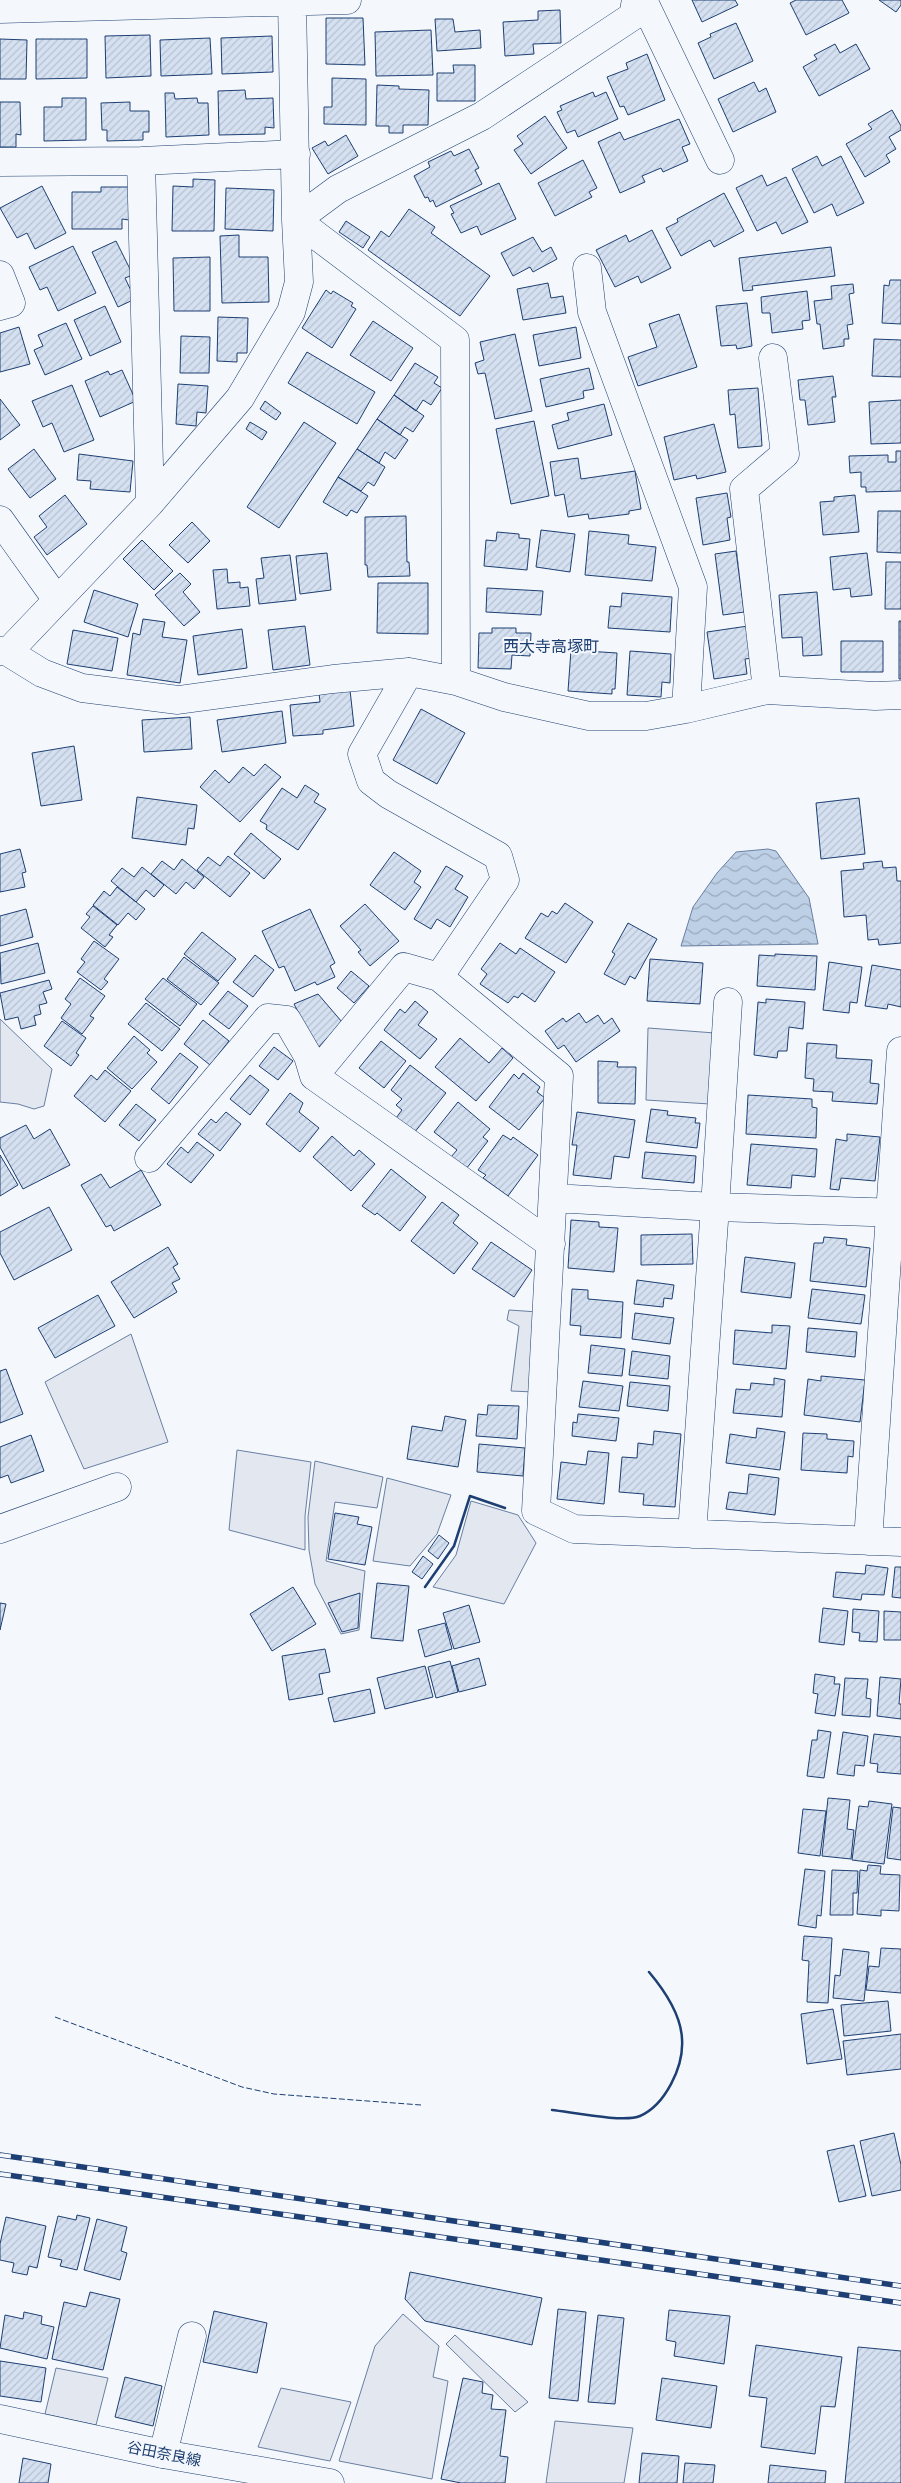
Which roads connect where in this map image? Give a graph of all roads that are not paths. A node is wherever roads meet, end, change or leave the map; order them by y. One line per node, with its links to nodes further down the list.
1 (347, 0): 4 (street)
2 (636, 0): 10 (street)
3 (643, 0): 7 (street)
4 (292, 1): 5 (street); 6 (street)
5 (0, 10)
6 (296, 154): 8 (street); 10 (street)
7 (720, 160)
8 (141, 161): 9 (street); 15 (street)
9 (0, 162)
10 (296, 220): 15 (street); 20 (street)
11 (587, 268): 23 (street)
12 (0, 275): 13 (street)
13 (0, 306)
14 (773, 358): 21 (street)
15 (150, 503): 17 (street)
16 (0, 520): 17 (street)
17 (56, 600): 18 (street)
18 (4, 652): 19 (street)
19 (408, 672): 20 (street); 24 (street)
20 (456, 681): 23 (street)
21 (767, 690): 22 (street); 23 (street)
22 (901, 695)
23 (686, 709)
24 (439, 977): 27 (street); 29 (street)
25 (728, 1002): 30 (street)
26 (901, 1052): 31 (street)
27 (314, 1076): 28 (street); 32 (street)
28 (149, 1158)
29 (553, 1198): 30 (street); 32 (street)
30 (715, 1207): 31 (street); 35 (street)
31 (895, 1213): 36 (street)
32 (551, 1244): 35 (street)
33 (117, 1487): 34 (street)
34 (0, 1529)
35 (692, 1534): 36 (street)
36 (868, 1541): 37 (street)
37 (901, 1542)
38 (192, 2336): 40 (street)
39 (0, 2419): 40 (street, 谷田奈良線)
40 (162, 2454): 41 (street, 谷田奈良線)
41 (330, 2483)

